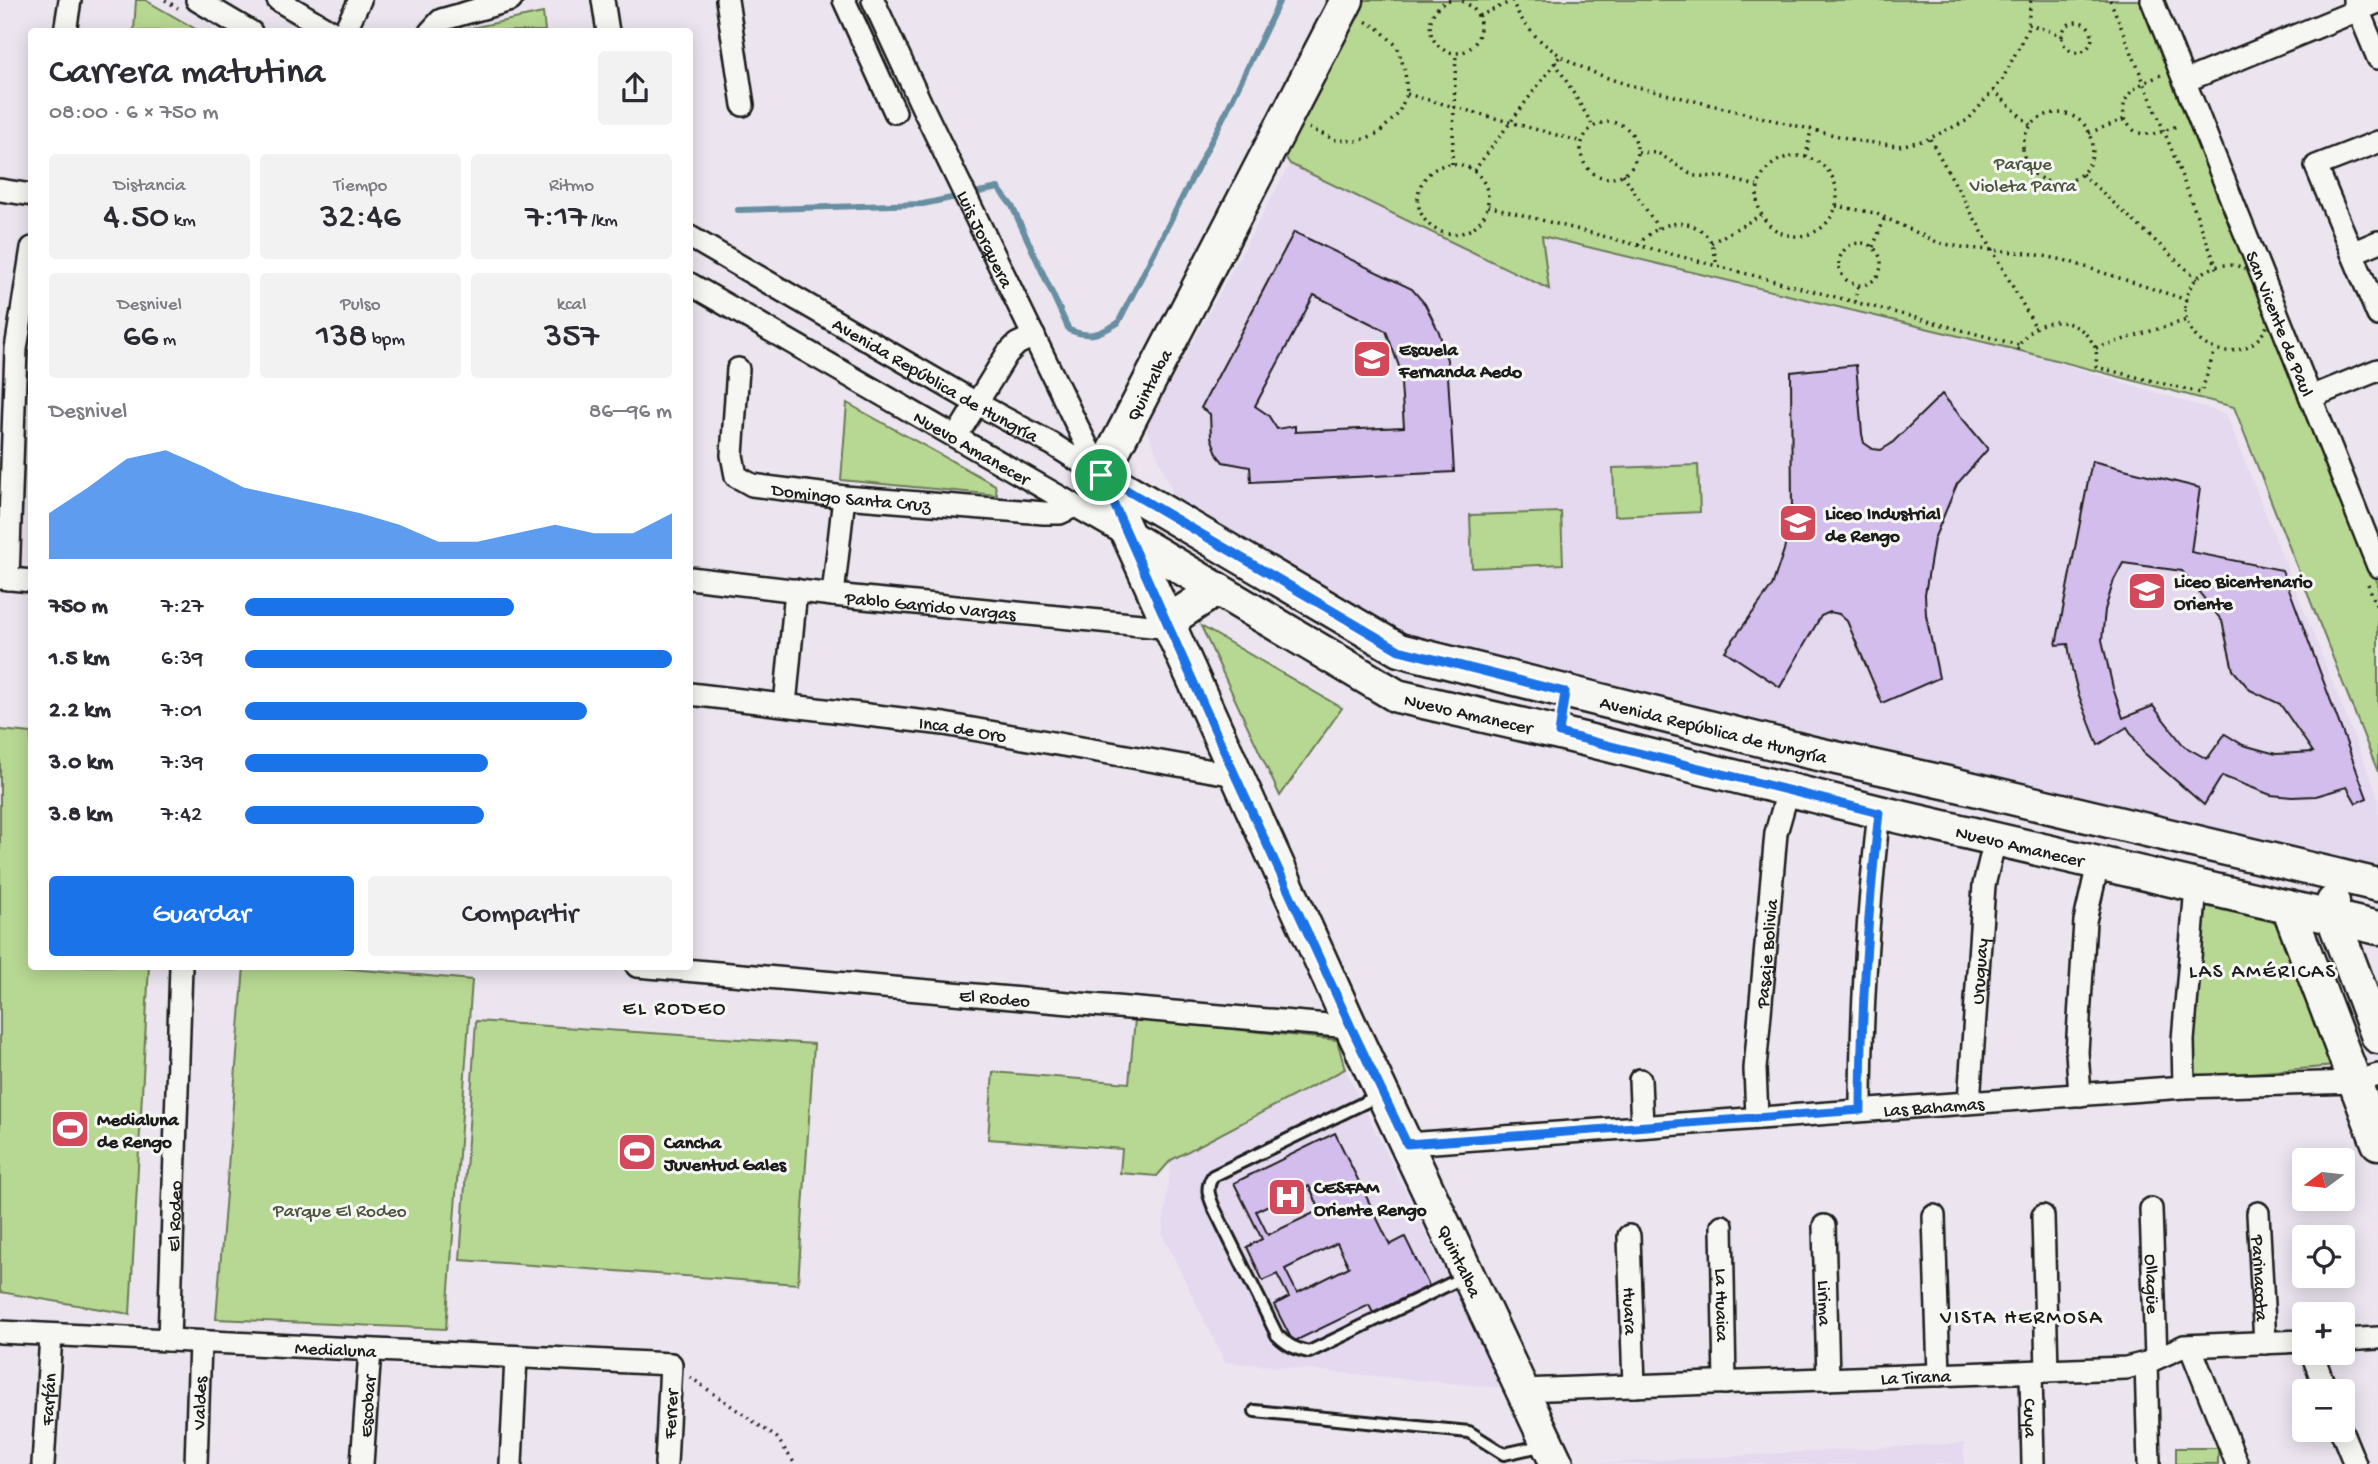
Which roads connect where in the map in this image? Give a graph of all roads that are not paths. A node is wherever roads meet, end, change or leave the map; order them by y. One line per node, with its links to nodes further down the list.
1 (70, 0): 13 (street)
2 (197, 0): 14 (street)
3 (278, 0): 15 (street)
4 (360, 0): 16 (street)
5 (511, 0): 17 (street)
6 (603, 0): 18 (street)
7 (727, 0): 21 (street)
8 (845, 0): 22 (street)
9 (873, 0): 33 (street, Luis Jorquera)
10 (2152, 0): 20 (street, San Vicente de Paul)
11 (2363, 4): 19 (street); 20 (street)
12 (1344, 5): 39 (street, Quintalba)
13 (66, 28)
14 (239, 28)
15 (325, 28)
16 (346, 28)
17 (434, 28)
18 (607, 28)
19 (2378, 58)
20 (2185, 81): 36 (street, San Vicente de Paul)
21 (743, 105)
22 (895, 112)
23 (2378, 142): 28 (street)
24 (0, 190): 25 (street)
25 (28, 194)
26 (693, 239): 37 (street, Avenida República de Hungría)
27 (2378, 242): 28 (street)
28 (2352, 253): 31 (street)
29 (693, 286): 38 (street, Nuevo Amanecer)
30 (28, 298): 32 (street)
31 (2378, 315)
32 (25, 335): 44 (street)
33 (1034, 336): 37 (street); 39 (street, Luis Jorquera)
34 (738, 369): 40 (street, Domingo Santa Cruz)
35 (2378, 370): 36 (street)
36 (2311, 397): 43 (street, San Vicente de Paul)
37 (976, 403): 38 (street); 39 (street, Avenida República de Hungría)
38 (956, 437): 41 (street, Nuevo Amanecer)
39 (1101, 475): 42 (street, Quintalba); 51 (street, Avenida República de Hungría)
40 (844, 497): 41 (street, Domingo Santa Cruz); 49 (street)
41 (1075, 506): 42 (street, Nuevo Amanecer)
42 (1130, 538): 47 (street, Nuevo Amanecer); 50 (street, Quintalba)
43 (2378, 566)
44 (4, 578): 46 (street)
45 (693, 578): 48 (street, Pablo Garrido Vargas)
46 (28, 581)
47 (1217, 589): 50 (street); 54 (street, Nuevo Amanecer)
48 (796, 590): 49 (street, Pablo Garrido Vargas); 53 (street)
49 (833, 595): 50 (street, Pablo Garrido Vargas)
50 (1171, 628): 56 (street, Quintalba)
51 (1565, 692): 54 (street); 55 (street, Avenida República de Hungría)
52 (693, 694): 53 (street, Inca de Oro)
53 (785, 705): 56 (street, Inca de Oro)
54 (1559, 733): 57 (street, Nuevo Amanecer)
55 (1889, 769): 58 (street); 61 (street, Avenida República de Hungría)
56 (1235, 775): 69 (street, Quintalba)
57 (1788, 791): 58 (street, Nuevo Amanecer); 78 (street, Pasaje Bolivia)
58 (1879, 813): 59 (street, Nuevo Amanecer); 77 (street)
59 (1995, 840): 60 (street, Nuevo Amanecer); 76 (street, Uruguay)
60 (2098, 864): 63 (street, Nuevo Amanecer); 75 (street)
61 (2338, 877): 62 (street, Avenida República de Hungría); 65 (street)
62 (2378, 885)
63 (2196, 887): 64 (street, Nuevo Amanecer); 73 (street)
64 (2288, 907): 65 (street, Nuevo Amanecer); 71 (street)
65 (2333, 918): 66 (street, Nuevo Amanecer); 70 (street)
66 (2378, 928)
67 (181, 970): 94 (street, El Rodeo)
68 (683, 970): 69 (street, El Rodeo)
69 (1351, 1027): 74 (street, Quintalba)
70 (2378, 1037)
71 (2366, 1079): 73 (street, Las Bahamas); 80 (street)
72 (1640, 1080): 79 (street)
73 (2184, 1087): 75 (street, Las Bahamas)
74 (1383, 1093): 81 (street, Quintalba); 89 (lane)
75 (2080, 1094): 76 (street, Las Bahamas)
76 (1969, 1102): 77 (street, Las Bahamas)
77 (1861, 1110): 78 (street, Las Bahamas)
78 (1757, 1117): 79 (street, Las Bahamas)
79 (1643, 1126): 81 (street, Las Bahamas)
80 (2378, 1143)
81 (1407, 1144): 89 (street, Quintalba)
82 (2151, 1209): 101 (street, Ollagüe)
83 (2258, 1213): 97 (street, Parinacota)
84 (1934, 1216): 104 (street)
85 (2042, 1216): 103 (street, Cuya)
86 (1722, 1226): 106 (street, La Huaica)
87 (1825, 1226): 105 (street, Lirima)
88 (1629, 1236): 107 (street, Huara)
89 (1468, 1275): 108 (street, Quintalba)
90 (0, 1332): 91 (street, Medialuna)
91 (51, 1335): 94 (street, Medialuna); 112 (street, Farfán)
92 (2378, 1338): 93 (street)
93 (2355, 1339)
94 (169, 1340): 95 (street, Medialuna)
95 (200, 1342): 99 (street, Medialuna); 113 (street, Valdes)
96 (2292, 1342): 97 (street, La Tirana)
97 (2265, 1343): 98 (street, La Tirana)
98 (2190, 1346): 101 (street, La Tirana); 119 (street)
99 (370, 1350): 100 (street, Medialuna); 114 (street, Escobar)
100 (516, 1357): 102 (street, Medialuna); 115 (street)
101 (2151, 1360): 103 (street, La Tirana); 118 (street, Ollagüe)
102 (671, 1364): 116 (street, Ferrer)
103 (2039, 1371): 104 (street, La Tirana); 117 (street, Cuya)
104 (1939, 1375): 105 (street, La Tirana)
105 (1828, 1379): 106 (street, La Tirana)
106 (1725, 1382): 107 (street, La Tirana)
107 (1634, 1386): 108 (street, La Tirana)
108 (1522, 1390): 111 (street, Quintalba)
109 (1255, 1411): 111 (lane)
110 (2346, 1442): 120 (street)
111 (1553, 1454)
112 (43, 1464)
113 (196, 1464)
114 (362, 1464)
115 (511, 1464)
116 (666, 1464)
117 (2033, 1464)
118 (2149, 1464)
119 (2237, 1464)
120 (2355, 1464)

